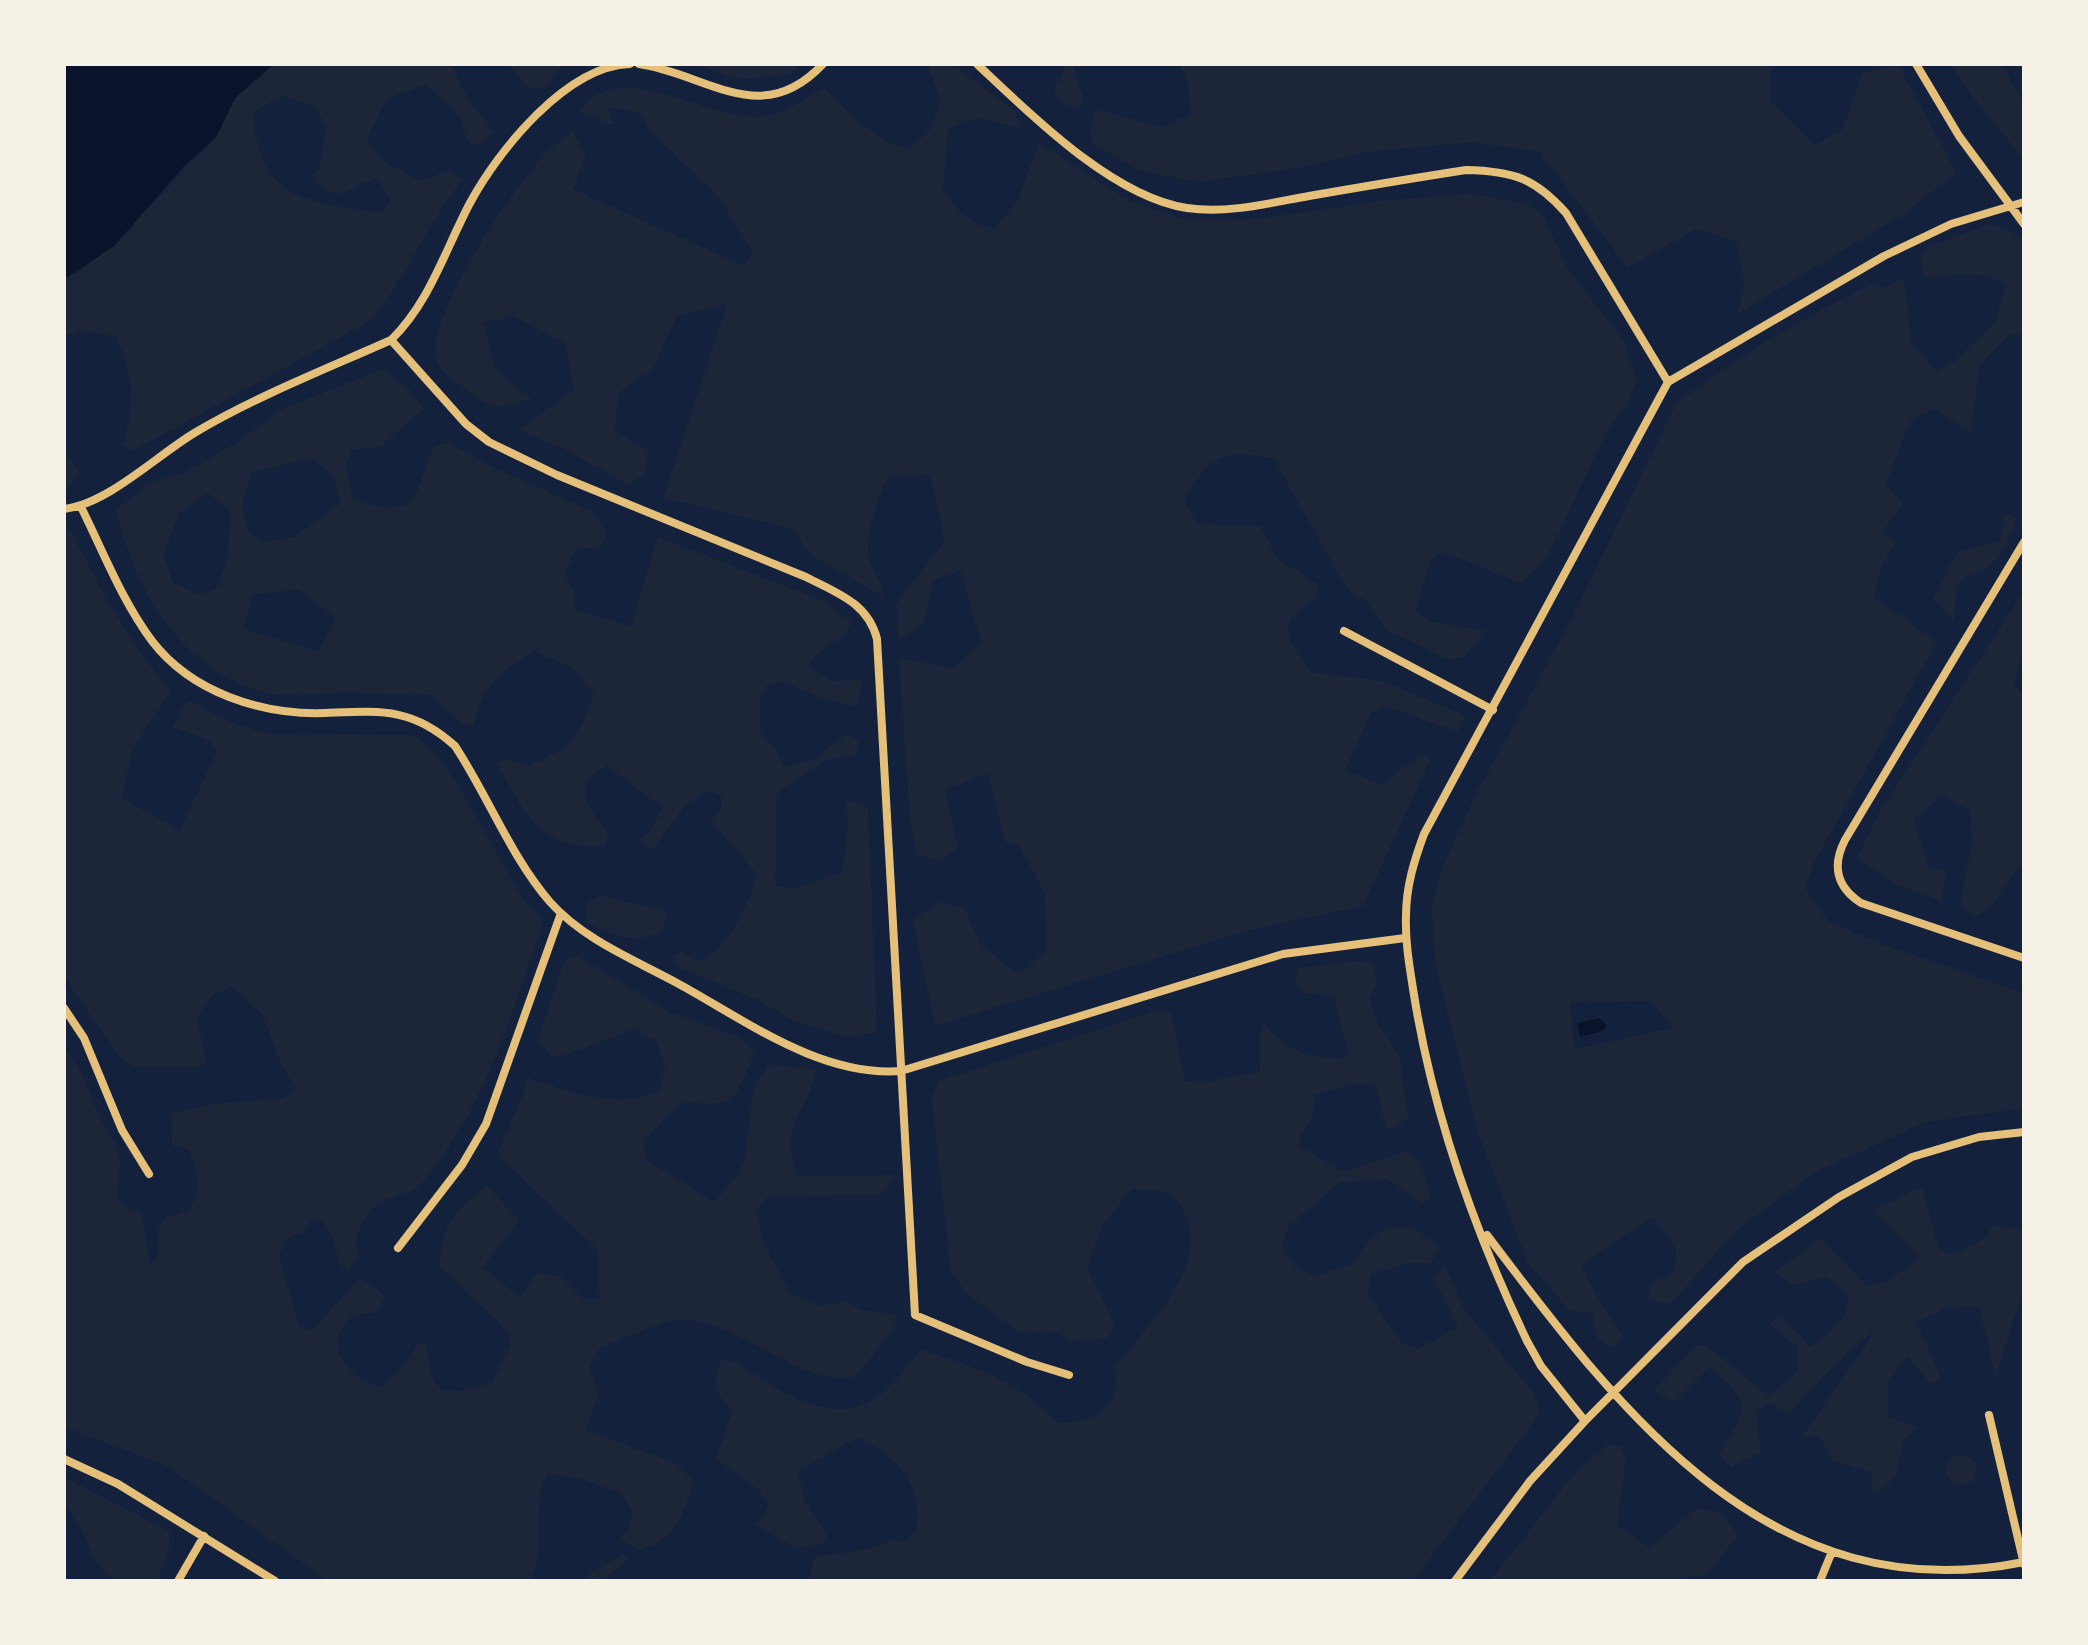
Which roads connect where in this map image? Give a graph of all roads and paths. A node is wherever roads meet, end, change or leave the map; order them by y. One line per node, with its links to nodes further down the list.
1 (630, 64): 9 (street)
2 (639, 64): 3 (street)
3 (823, 64)
4 (977, 64): 10 (street)
5 (1916, 64): 7 (street)
6 (2024, 202): 7 (street)
7 (2007, 205): 8 (street); 10 (street)
8 (2024, 224)
9 (391, 340): 11 (street); 21 (street)
10 (1668, 382): 16 (street)
11 (81, 507): 12 (street); 17 (street)
12 (64, 509)
13 (2024, 542): 14 (street)
14 (2021, 552): 19 (street)
15 (1344, 631): 16 (street)
16 (1493, 710): 18 (street)
17 (561, 913): 21 (street); 25 (street)
18 (1405, 938): 21 (street); 24 (street)
19 (2024, 958)
20 (64, 1008): 23 (street)
21 (901, 1071): 26 (street)
22 (2024, 1132): 27 (street)
23 (149, 1174)
24 (1482, 1228): 27 (street); 29 (street)
25 (398, 1248)
26 (1069, 1375)
27 (1611, 1393): 29 (street); 32 (street)
28 (1989, 1415): 33 (street)
29 (1585, 1421): 36 (street)
30 (64, 1459): 31 (street)
31 (204, 1536): 34 (street); 35 (street)
32 (1831, 1554): 33 (street); 37 (street)
33 (2024, 1562)
34 (178, 1581)
35 (275, 1581)
36 (1455, 1581)
37 (1820, 1581)

